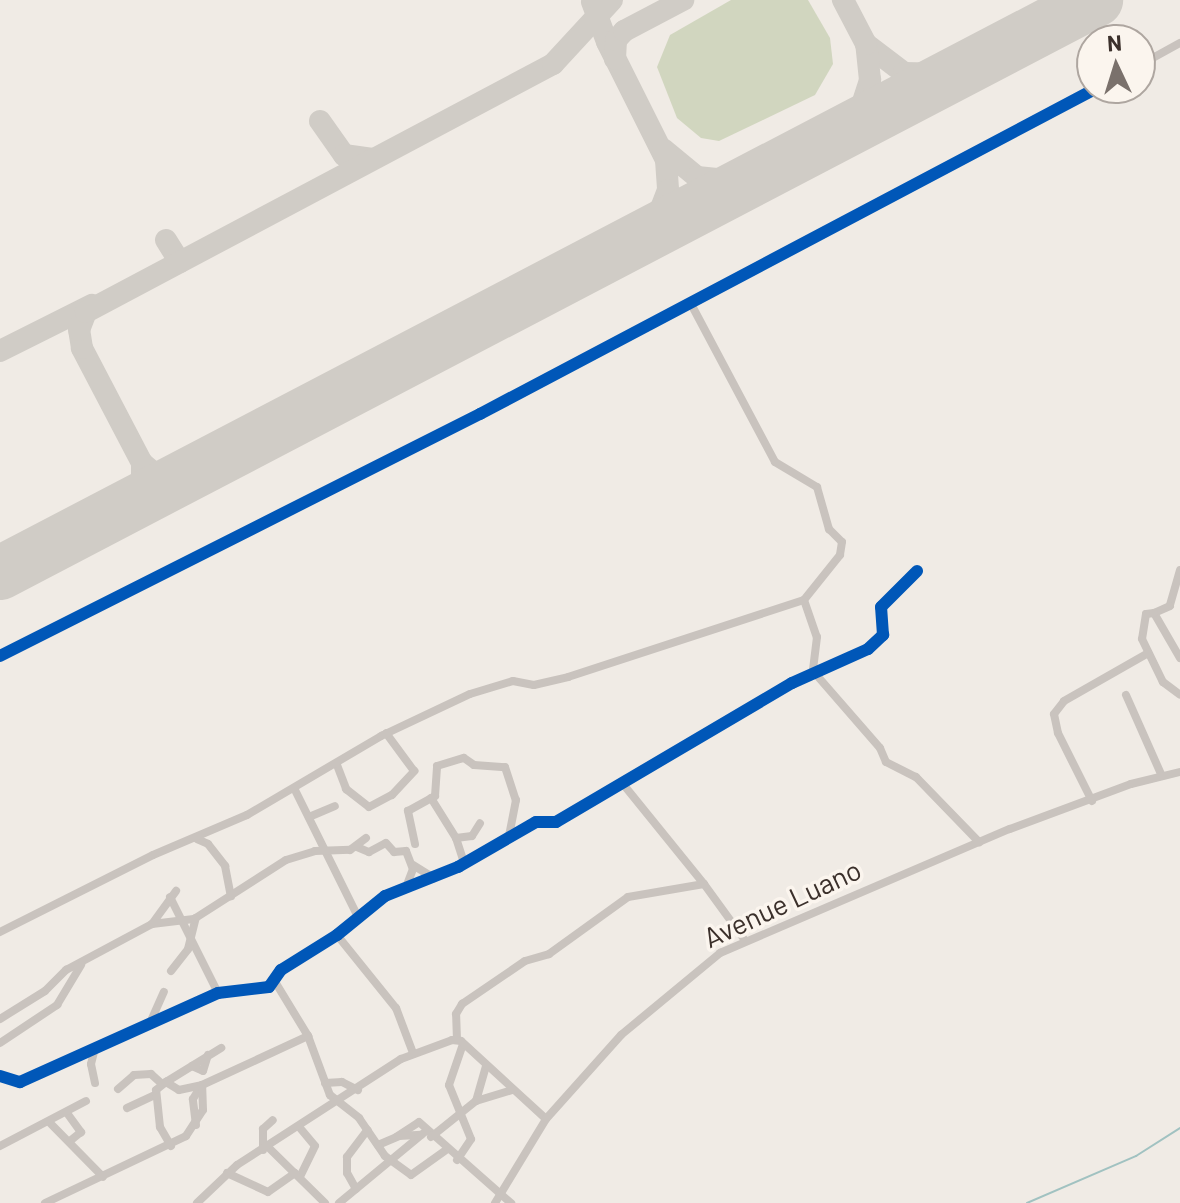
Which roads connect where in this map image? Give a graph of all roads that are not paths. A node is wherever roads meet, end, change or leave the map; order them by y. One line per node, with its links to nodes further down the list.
1 (1180, 43): 2 (street)
2 (1156, 56)
3 (1076, 99): 4 (street)
4 (690, 302): 7 (street); 10 (street)
5 (1180, 570): 8 (street)
6 (917, 571): 12 (street)
7 (804, 600): 12 (street); 15 (street)
8 (1154, 613): 9 (street); 11 (street)
9 (1148, 653): 14 (street); 22 (street)
10 (0, 656)
11 (1180, 658)
12 (813, 671): 19 (street); 30 (street)
13 (1126, 695): 18 (street)
14 (1180, 695)
15 (386, 733): 16 (street); 16 (street)
16 (337, 765): 20 (street)
17 (1180, 772): 18 (street, Avenue Luano)
18 (1161, 774): 22 (street, Avenue Luano)
19 (623, 784): 26 (street); 37 (street)
20 (295, 790): 24 (street); 29 (street)
21 (431, 798): 26 (street); 28 (street); 31 (street)
22 (1092, 801): 30 (street, Avenue Luano)
23 (335, 806): 24 (street)
24 (309, 817): 33 (street)
25 (480, 823): 28 (street)
26 (509, 836): 34 (street)
27 (366, 838): 32 (street)
28 (456, 838): 34 (street)
29 (196, 839): 39 (street); 44 (street)
30 (979, 842): 47 (street, Avenue Luano)
31 (415, 844)
32 (357, 847): 33 (street); 35 (street)
33 (326, 851): 39 (street); 41 (street)
34 (464, 863): 36 (street)
35 (413, 865): 36 (street); 38 (street)
36 (434, 878): 38 (street)
37 (704, 884): 47 (street); 56 (street)
38 (406, 887): 41 (street)
39 (231, 896): 40 (street)
40 (196, 918): 42 (street); 46 (street)
41 (359, 919): 45 (street)
42 (182, 922): 43 (street); 43 (street); 46 (street)
43 (152, 924): 48 (street)
44 (0, 932)
45 (337, 935): 50 (street); 60 (street)
46 (192, 939): 49 (street); 52 (street)
47 (744, 939): 77 (street, Avenue Luano)
48 (81, 965): 53 (street); 57 (street)
49 (171, 971)
50 (274, 980): 52 (street); 55 (street)
51 (164, 992): 54 (street)
52 (218, 993): 54 (street)
53 (0, 1019)
54 (150, 1023): 58 (street)
55 (308, 1036): 65 (street); 66 (street)
56 (460, 1042): 60 (street); 61 (street); 76 (street)
57 (0, 1043)
58 (95, 1048): 62 (street); 63 (street)
59 (221, 1048): 64 (street)
60 (413, 1053): 68 (street)
61 (486, 1065): 69 (street); 72 (street)
62 (0, 1076)
63 (95, 1083)
64 (164, 1083): 66 (street); 67 (street); 70 (street)
65 (325, 1083): 68 (street); 73 (street)
66 (201, 1086): 87 (street)
67 (118, 1089)
68 (358, 1090): 73 (street)
69 (512, 1090): 72 (street); 77 (street)
70 (155, 1095): 74 (street); 87 (street)
71 (86, 1101): 75 (street)
72 (476, 1101): 76 (street)
73 (338, 1103): 80 (street); 81 (street)
74 (127, 1108)
75 (67, 1113): 79 (street); 84 (street)
76 (461, 1115): 82 (street); 92 (street)
77 (546, 1119): 97 (street, Avenue Luano)
78 (273, 1120): 88 (street)
79 (51, 1124): 84 (street); 86 (street)
80 (300, 1128): 88 (street); 94 (street)
81 (367, 1130): 85 (street); 96 (street)
82 (429, 1136): 83 (street); 83 (street); 89 (street); 90 (street); 91 (street)
83 (396, 1137): 85 (street)
84 (70, 1141): 95 (street)
85 (378, 1145): 91 (street)
86 (0, 1146)
87 (171, 1146): 95 (street)
88 (266, 1148): 93 (street); 94 (street)
89 (446, 1150): 90 (street); 92 (street)
90 (436, 1154): 91 (street)
91 (392, 1160): 96 (street)
92 (457, 1160): 97 (street)
93 (227, 1173): 94 (street); 99 (street)
94 (298, 1175): 100 (street)
95 (103, 1177): 98 (street)
96 (356, 1189): 101 (street)
97 (497, 1199): 102 (street)
98 (45, 1203)
99 (197, 1203)
100 (325, 1203)
101 (339, 1203)
102 (511, 1203)

